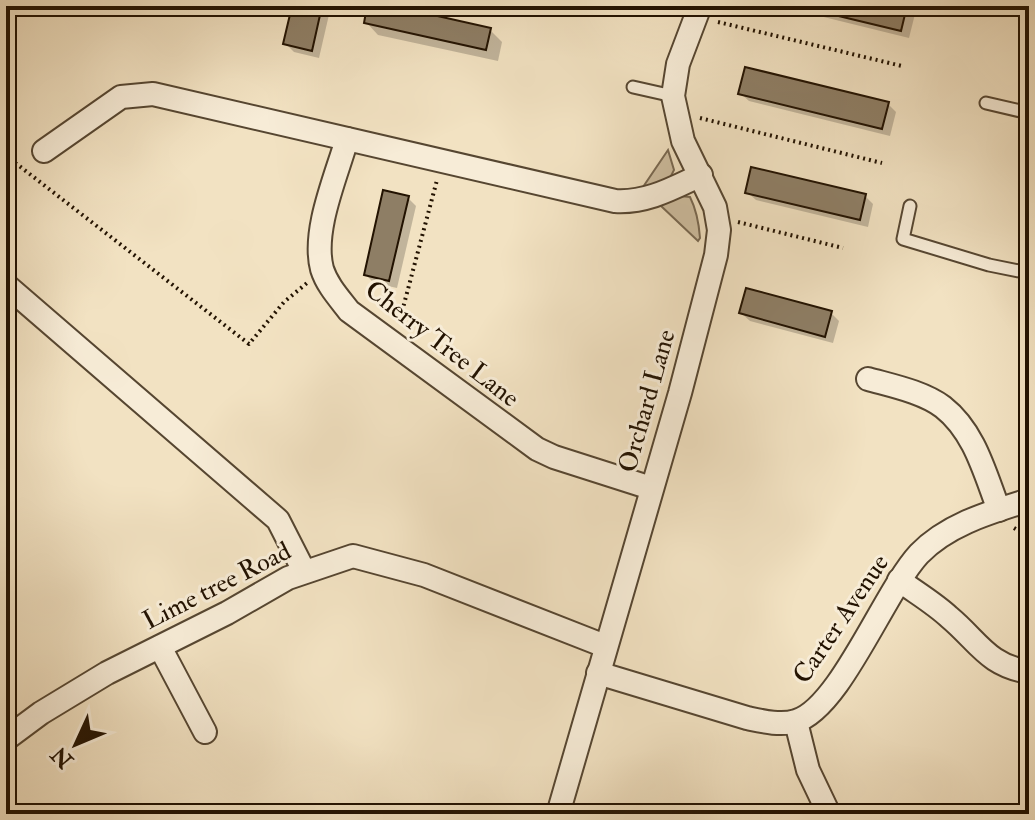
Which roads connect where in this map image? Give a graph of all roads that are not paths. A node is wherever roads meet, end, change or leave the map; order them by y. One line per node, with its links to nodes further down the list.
1 (705, 13): 3 (street, Orchard Lane)
2 (633, 87): 3 (lane)
3 (673, 96): 8 (street, Orchard Lane)
4 (986, 103): 5 (lane)
5 (1029, 113)
6 (347, 139): 7 (street); 8 (street); 13 (street, Cherry Tree Lane)
7 (44, 151)
8 (701, 175): 13 (street, Orchard Lane)
9 (910, 206): 10 (lane)
10 (1029, 273)
11 (6, 285): 16 (street)
12 (868, 379): 15 (street)
13 (651, 488): 18 (street, Orchard Lane)
14 (1029, 500): 15 (street, Carter Avenue)
15 (999, 510): 17 (street, Carter Avenue)
16 (304, 571): 18 (street, Lime tree Road); 19 (street, Lime tree Road)
17 (899, 580): 20 (street); 22 (street, Carter Avenue)
18 (605, 646): 21 (street, Orchard Lane)
19 (160, 647): 23 (street); 24 (street, Lime tree Road)
20 (1029, 672)
21 (598, 673): 22 (street, Carter Avenue); 25 (street, Orchard Lane)
22 (796, 722): 26 (street)
23 (205, 732)
24 (6, 739)
25 (558, 814)
26 (829, 814)

